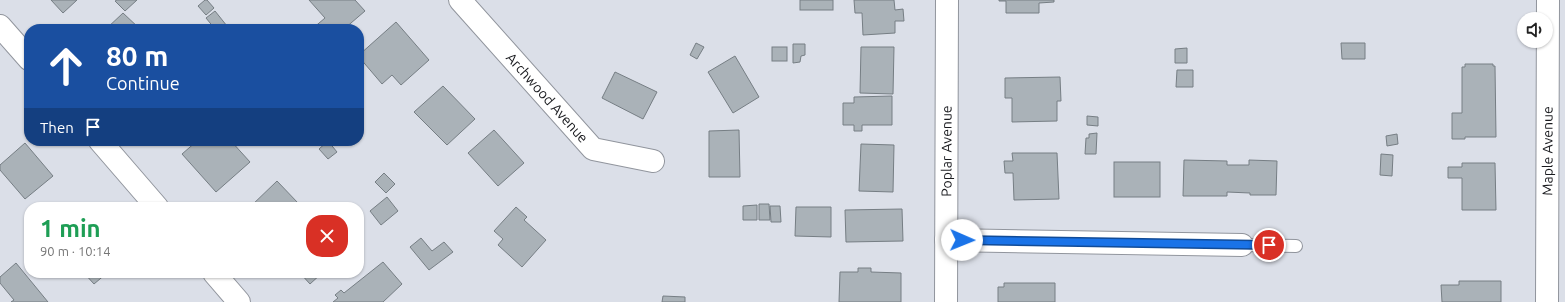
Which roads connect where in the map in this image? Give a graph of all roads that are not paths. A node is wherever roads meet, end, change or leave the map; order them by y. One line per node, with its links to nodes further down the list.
1 (460, 0): 8 (street, Archwood Avenue)
2 (947, 0): 10 (street, Poplar Avenue)
3 (1548, 0): 6 (street, Maple Avenue)
4 (0, 26): 5 (street)
5 (24, 53)
6 (1557, 101): 16 (street, Maple Avenue)
7 (104, 146): 9 (street)
8 (653, 161)
9 (153, 202)
10 (946, 240): 11 (street); 15 (street, Poplar Avenue)
11 (1242, 245): 12 (lane)
12 (1296, 246)
13 (218, 278): 14 (street)
14 (239, 302)
15 (946, 302)
16 (1547, 302)

